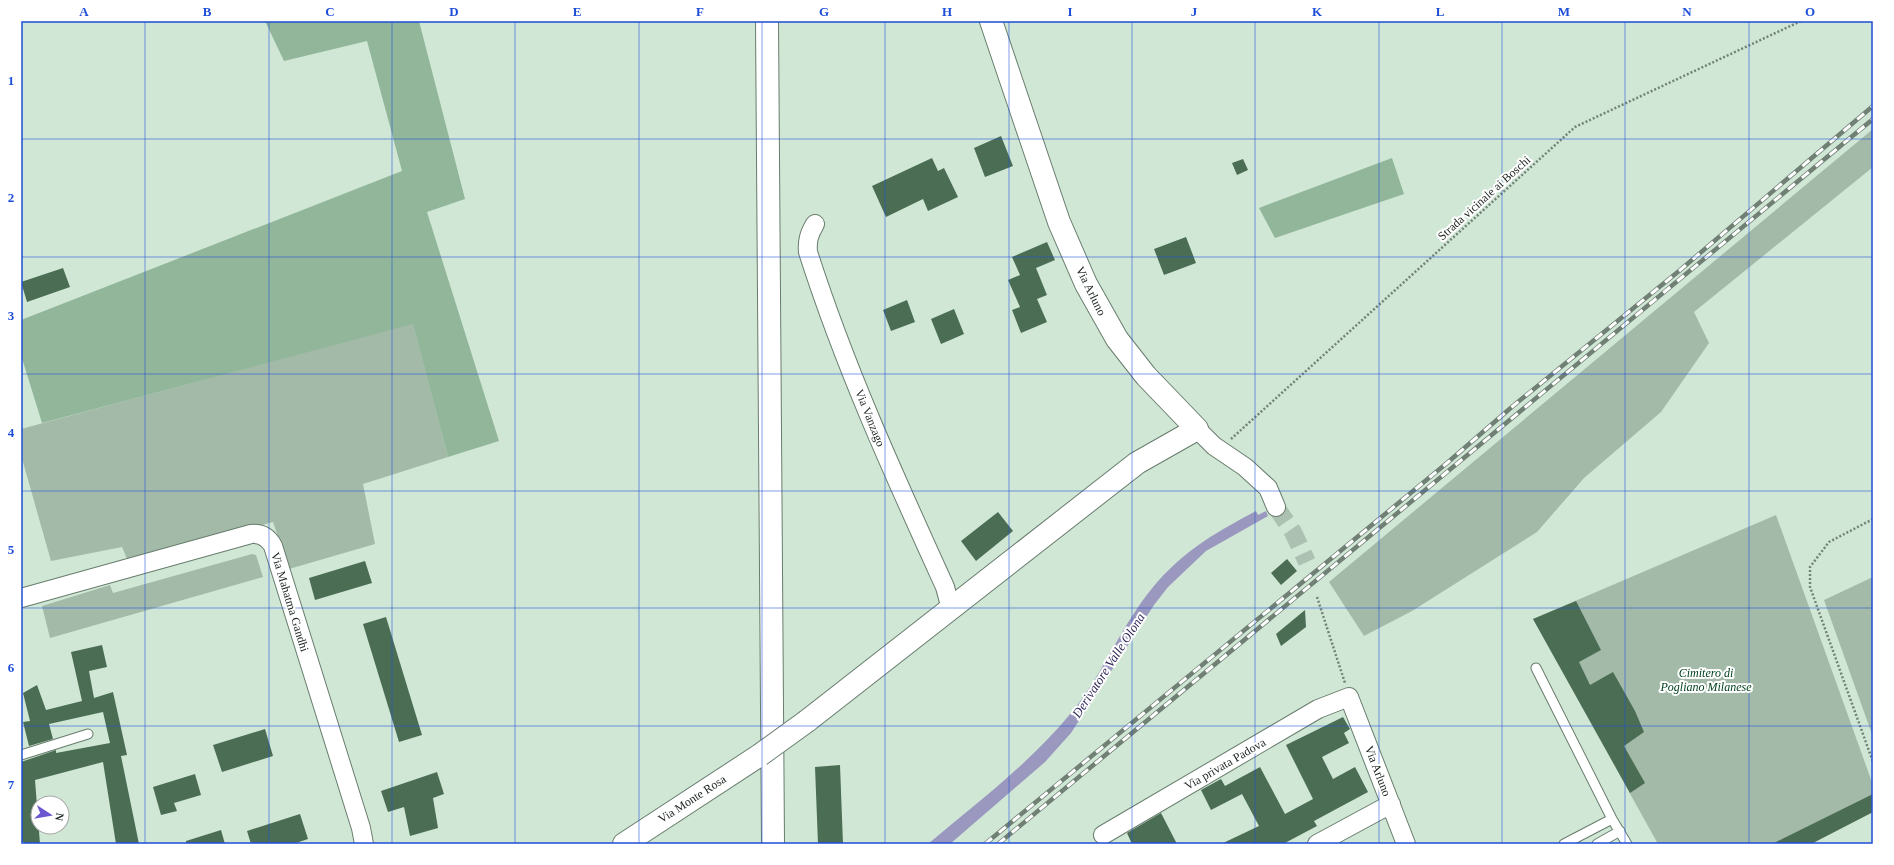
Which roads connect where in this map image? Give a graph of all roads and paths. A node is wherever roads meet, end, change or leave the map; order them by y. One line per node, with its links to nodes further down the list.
1 (767, 21): 22 (street)
2 (991, 21): 5 (street, Via Arluno)
3 (1801, 21): 6 (path, Strada vicinale ai Boschi)
4 (815, 224): 10 (street, Via Vanzago)
5 (1197, 429): 6 (street, Via Arluno); 10 (street)
6 (1220, 450): 7 (street, Via Arluno)
7 (1276, 507)
8 (1873, 519): 15 (path)
9 (21, 598): 20 (street, Via Mahatma Gandhi)
10 (951, 609): 21 (street, Via Monte Rosa, bridge)
11 (1536, 668): 17 (lane)
12 (1349, 697): 16 (street, Via Arluno); 19 (street, Via privata Padova)
13 (88, 734): 14 (lane)
14 (21, 755)
15 (1873, 762)
16 (1391, 804): 23 (street); 24 (street, Via Arluno)
17 (1612, 819): 18 (lane); 25 (lane)
18 (1620, 831): 26 (lane); 27 (lane)
19 (1103, 835)
20 (364, 844)
21 (624, 844)
22 (773, 844)
23 (1317, 844)
24 (1406, 844)
25 (1564, 844)
26 (1598, 844)
27 (1627, 844)

